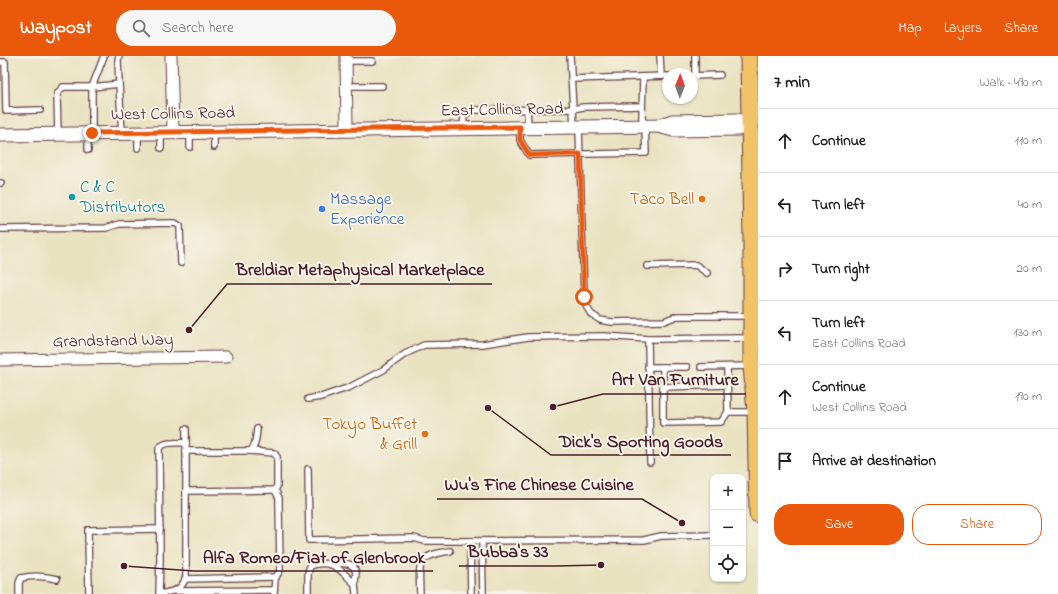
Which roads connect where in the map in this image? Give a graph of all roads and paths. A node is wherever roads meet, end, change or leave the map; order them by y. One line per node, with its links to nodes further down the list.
1 (104, 56): 20 (lane)
2 (119, 56): 17 (lane)
3 (171, 56): 31 (street)
4 (570, 56): 16 (lane)
5 (660, 56): 13 (lane)
6 (695, 56): 11 (lane)
7 (749, 56): 26 (main road)
8 (346, 58): 9 (lane); 18 (street)
9 (372, 61)
10 (0, 62): 24 (lane)
11 (694, 68)
12 (720, 75): 14 (lane)
13 (660, 76): 15 (lane)
14 (698, 76)
15 (643, 77): 16 (lane); 21 (lane)
16 (571, 79): 23 (lane)
17 (119, 84): 20 (lane); 35 (lane)
18 (346, 86): 19 (lane); 30 (street)
19 (382, 86)
20 (92, 87): 34 (lane); 37 (lane)
21 (642, 106): 23 (lane); 25 (lane)
22 (527, 109): 23 (lane); 27 (lane); 29 (lane)
23 (573, 109): 28 (lane)
24 (40, 110)
25 (651, 126): 26 (street, East Collins Road); 28 (street, East Collins Road); 45 (lane)
26 (754, 126): 39 (main road); 50 (main road)
27 (524, 127): 28 (street, East Collins Road); 29 (street, East Collins Road); 45 (lane)
28 (577, 127): 45 (lane)
29 (463, 128): 30 (street, East Collins Road)
30 (346, 130): 33 (street, West Collins Road)
31 (167, 132): 32 (street, West Collins Road); 36 (street, West Collins Road); 43 (lane)
32 (190, 132): 33 (street, West Collins Road); 40 (lane)
33 (214, 132): 41 (lane)
34 (90, 133): 35 (street, West Collins Road); 37 (street, West Collins Road); 44 (lane)
35 (122, 133): 36 (street, West Collins Road)
36 (138, 133): 42 (lane)
37 (58, 134): 38 (street, West Collins Road)
38 (0, 135)
39 (758, 142)
40 (190, 147)
41 (214, 147)
42 (138, 148)
43 (161, 148)
44 (88, 150)
45 (580, 154): 50 (lane)
46 (0, 229): 47 (lane)
47 (181, 263)
48 (647, 266): 49 (lane)
49 (706, 273)
50 (752, 316): 51 (main road)
51 (752, 338): 52 (lane); 55 (main road)
52 (648, 339): 56 (lane); 63 (lane)
53 (226, 357): 54 (street, Grandstand Way)
54 (0, 360)
55 (752, 366): 60 (lane); 65 (main road)
56 (648, 367): 57 (lane); 71 (lane)
57 (663, 367): 58 (lane); 62 (lane)
58 (688, 367)
59 (701, 367): 60 (lane)
60 (727, 367): 61 (lane)
61 (728, 385): 62 (lane); 64 (lane)
62 (663, 387): 64 (lane)
63 (308, 399)
64 (728, 412): 65 (lane)
65 (756, 412): 75 (main road)
66 (186, 429): 68 (lane)
67 (257, 430): 70 (lane)
68 (186, 443): 69 (lane); 76 (lane)
69 (186, 450): 70 (lane); 74 (lane)
70 (250, 451): 73 (lane)
71 (650, 462)
72 (308, 469): 78 (lane)
73 (275, 490): 74 (lane); 82 (lane)
74 (186, 491): 84 (lane)
75 (758, 514)
76 (160, 529): 89 (lane); 90 (lane)
77 (710, 535): 79 (lane)
78 (470, 541): 79 (lane); 94 (lane)
79 (482, 541): 95 (lane)
80 (450, 551): 93 (lane)
81 (330, 563): 85 (lane); 85 (lane); 91 (lane)
82 (276, 577): 84 (lane); 87 (lane)
83 (58, 579): 88 (lane)
84 (185, 579): 86 (lane)
85 (356, 584): 92 (lane)
86 (173, 591): 87 (lane); 90 (lane)
87 (274, 592)
88 (19, 594)
89 (89, 594)
90 (159, 594)
91 (308, 594)
92 (356, 594)
93 (420, 594)
94 (471, 594)
95 (483, 594)

